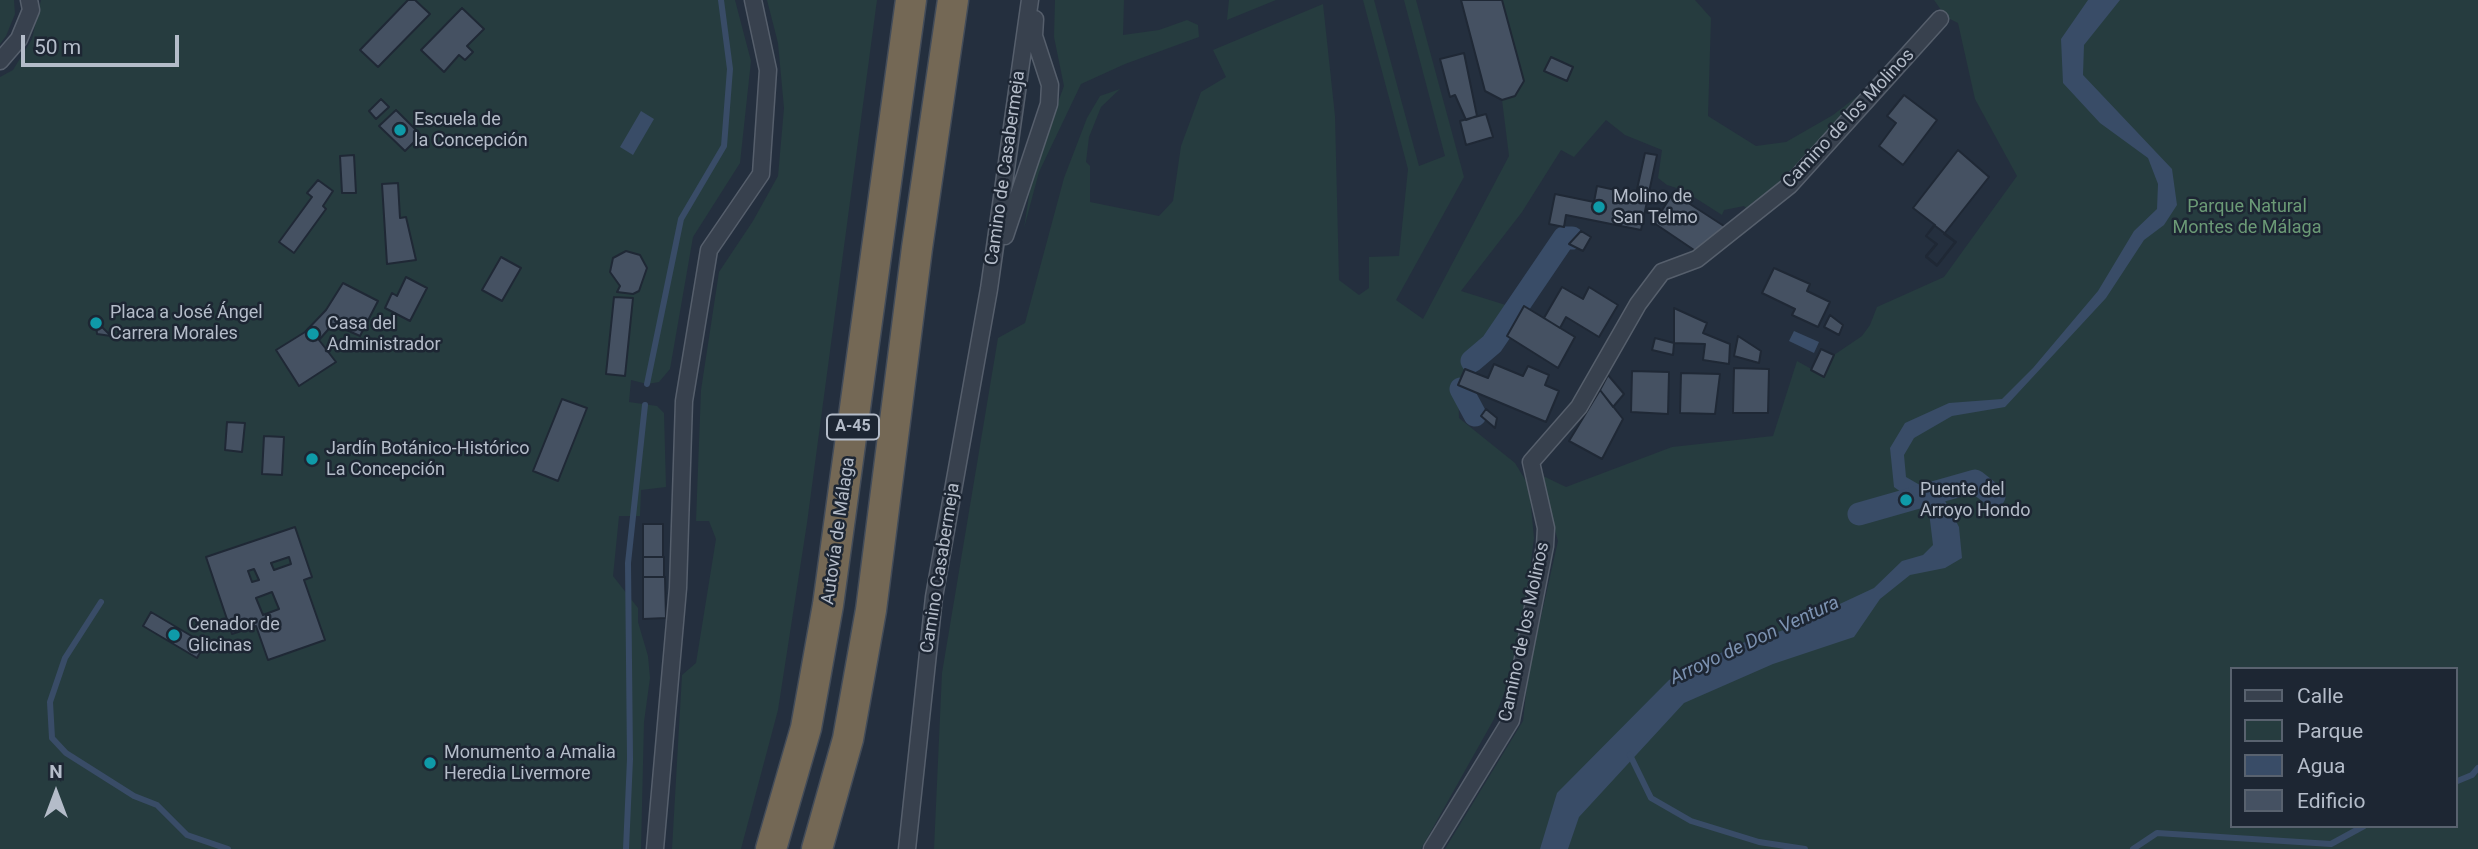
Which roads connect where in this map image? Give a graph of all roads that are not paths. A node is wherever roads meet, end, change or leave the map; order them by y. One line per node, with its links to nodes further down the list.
1 (29, 0): 8 (street)
2 (754, 0): 10 (street)
3 (911, 0): 11 (highway, Autovía de Málaga / A-45)
4 (953, 0): 12 (highway, A-45)
5 (1030, 0): 9 (street, Camino de Casabermeja)
6 (1036, 0): 9 (street, Camino de Casabermeja)
7 (1940, 19): 14 (street, Camino de los Molinos)
8 (0, 61)
9 (989, 289): 13 (street, Camino Casabermeja)
10 (655, 849)
11 (771, 849)
12 (817, 849)
13 (907, 849)
14 (1432, 849)

